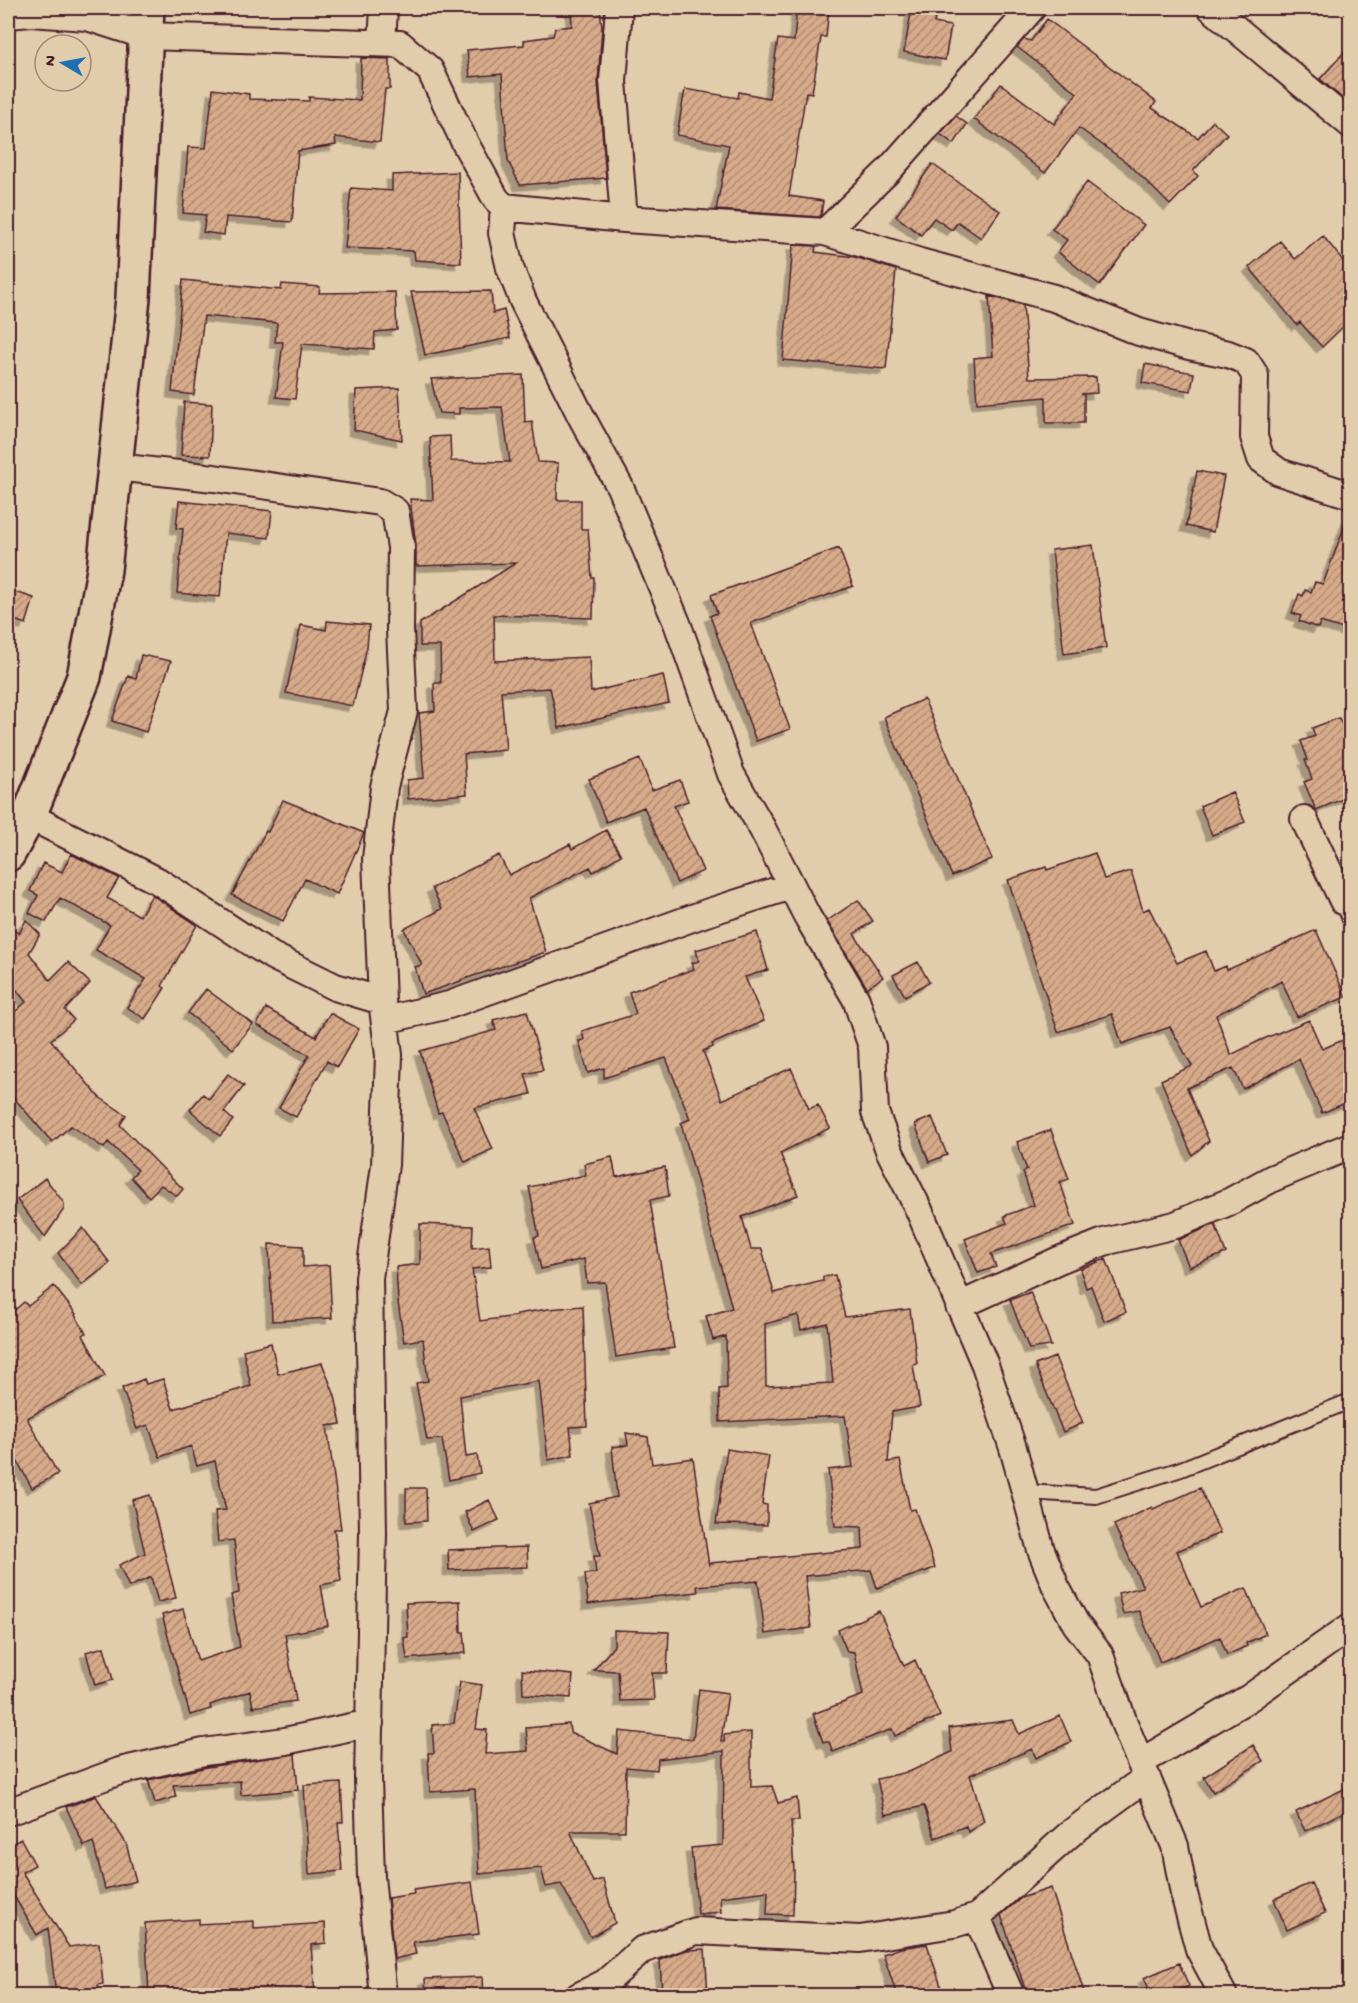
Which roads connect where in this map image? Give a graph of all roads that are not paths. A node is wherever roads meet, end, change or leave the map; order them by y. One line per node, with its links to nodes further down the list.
1 (384, 8): 7 (street)
2 (619, 8): 10 (street)
3 (1032, 8): 11 (street)
4 (1211, 8): 8 (street)
5 (8, 15): 6 (street)
6 (147, 22): 7 (street); 12 (main road)
7 (382, 43): 9 (street)
8 (1350, 124)
9 (504, 207): 10 (street); 17 (street)
10 (624, 219): 11 (street)
11 (825, 232): 13 (street)
12 (116, 467): 14 (main road); 19 (street)
13 (1350, 495)
14 (29, 816): 16 (main road); 19 (street)
15 (1304, 819): 18 (street)
16 (8, 854)
17 (791, 886): 19 (street); 21 (street)
18 (1347, 910)
19 (384, 1011): 25 (street)
20 (1350, 1146): 21 (street)
21 (959, 1306): 23 (street)
22 (1350, 1401): 23 (lane)
23 (1025, 1492): 26 (street)
24 (1350, 1627): 26 (street)
25 (370, 1723): 27 (street); 29 (street)
26 (1144, 1770): 28 (street); 32 (street)
27 (8, 1812)
28 (977, 1917): 30 (street); 31 (street)
29 (383, 1995)
30 (579, 1995)
31 (1011, 1995)
32 (1224, 1995)

